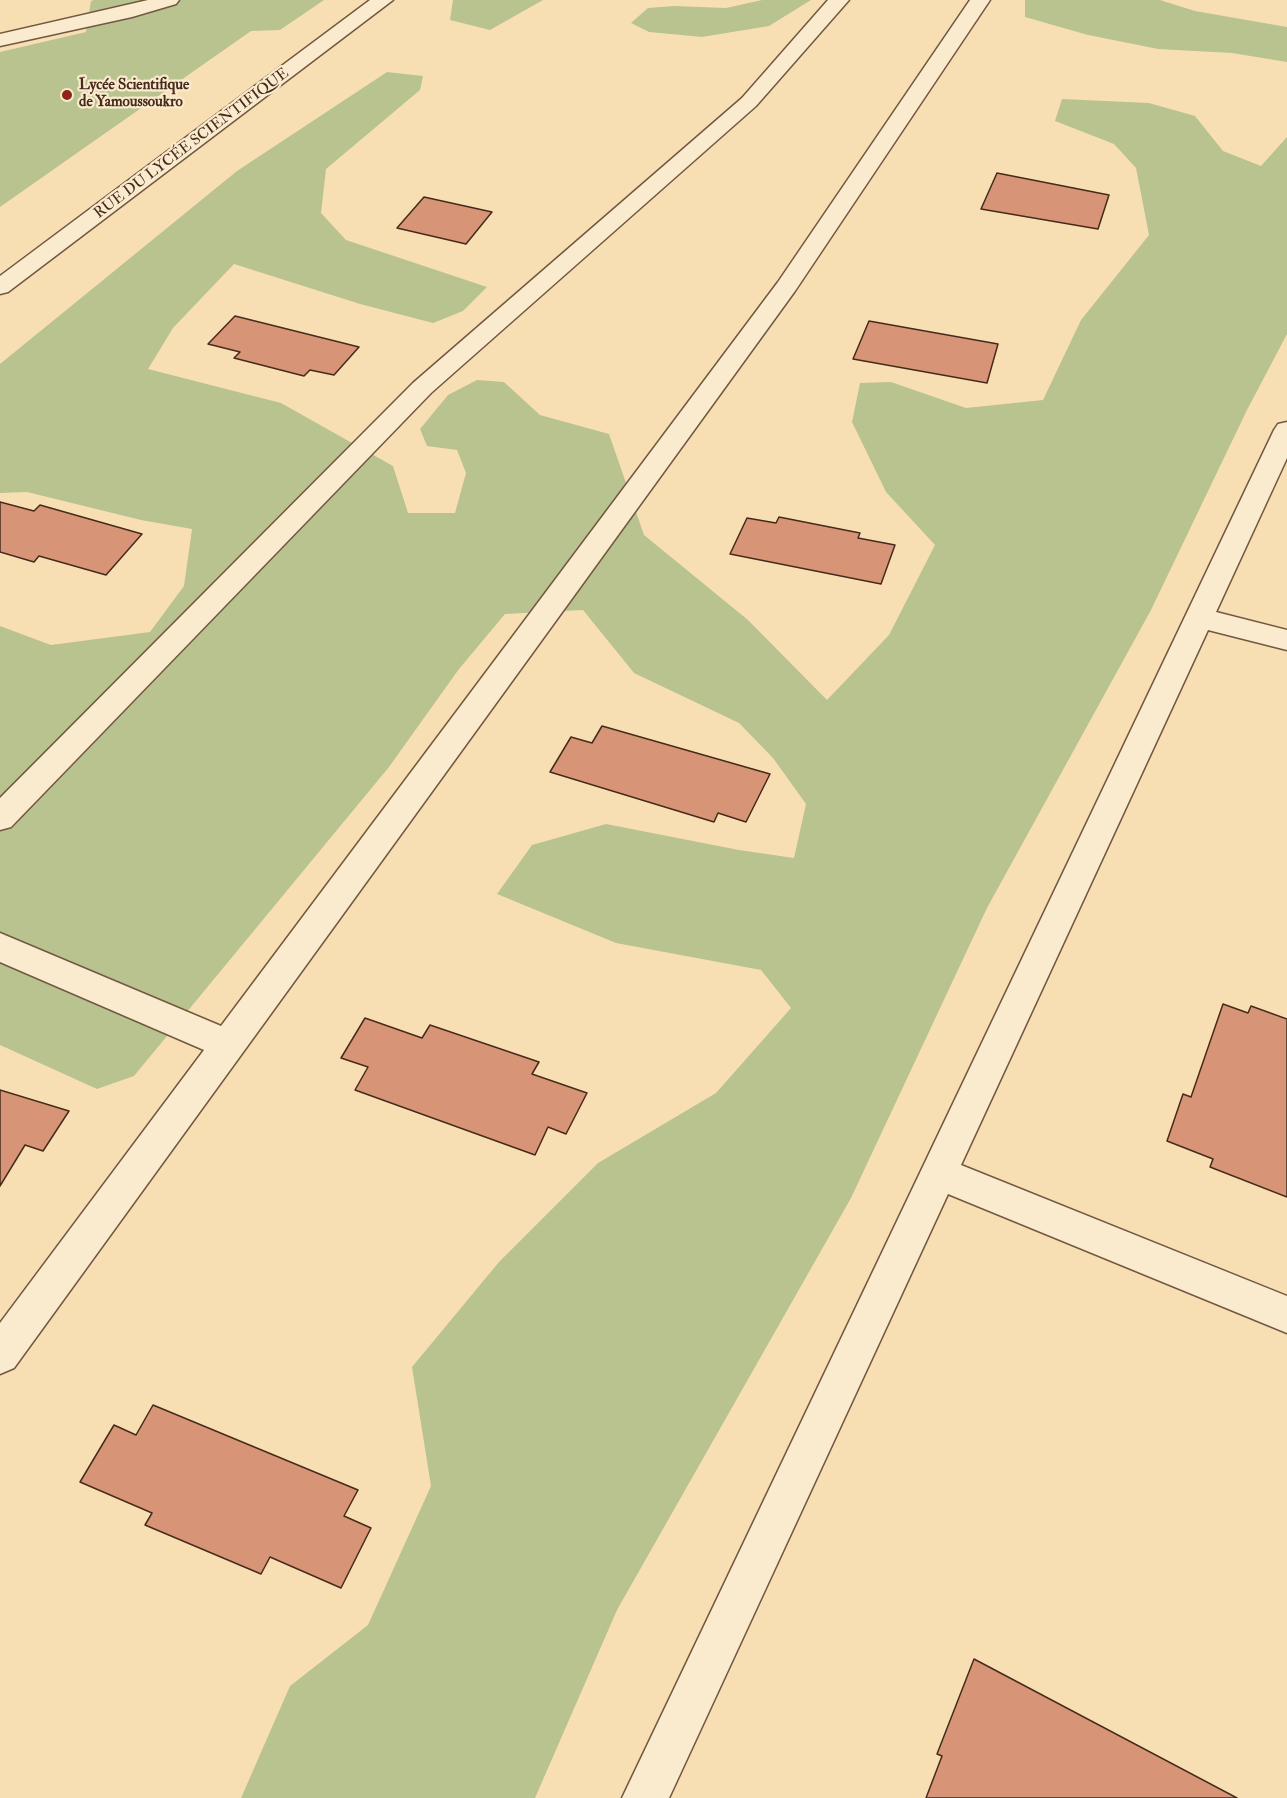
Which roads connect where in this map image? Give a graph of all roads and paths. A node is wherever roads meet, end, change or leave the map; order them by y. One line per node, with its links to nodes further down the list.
1 (169, 0): 5 (street)
2 (383, 0): 6 (street, RUE DU LYCÉE SCIENTIFIQUE)
3 (840, 0): 10 (street)
4 (980, 0): 12 (street)
5 (0, 40)
6 (0, 287)
7 (1287, 430): 8 (street)
8 (1199, 618): 9 (street); 13 (street)
9 (1287, 640)
10 (0, 818)
11 (0, 947): 12 (street)
12 (228, 1045): 15 (street)
13 (939, 1173): 14 (street); 16 (street)
14 (1287, 1316)
15 (0, 1354)
16 (645, 1798)

